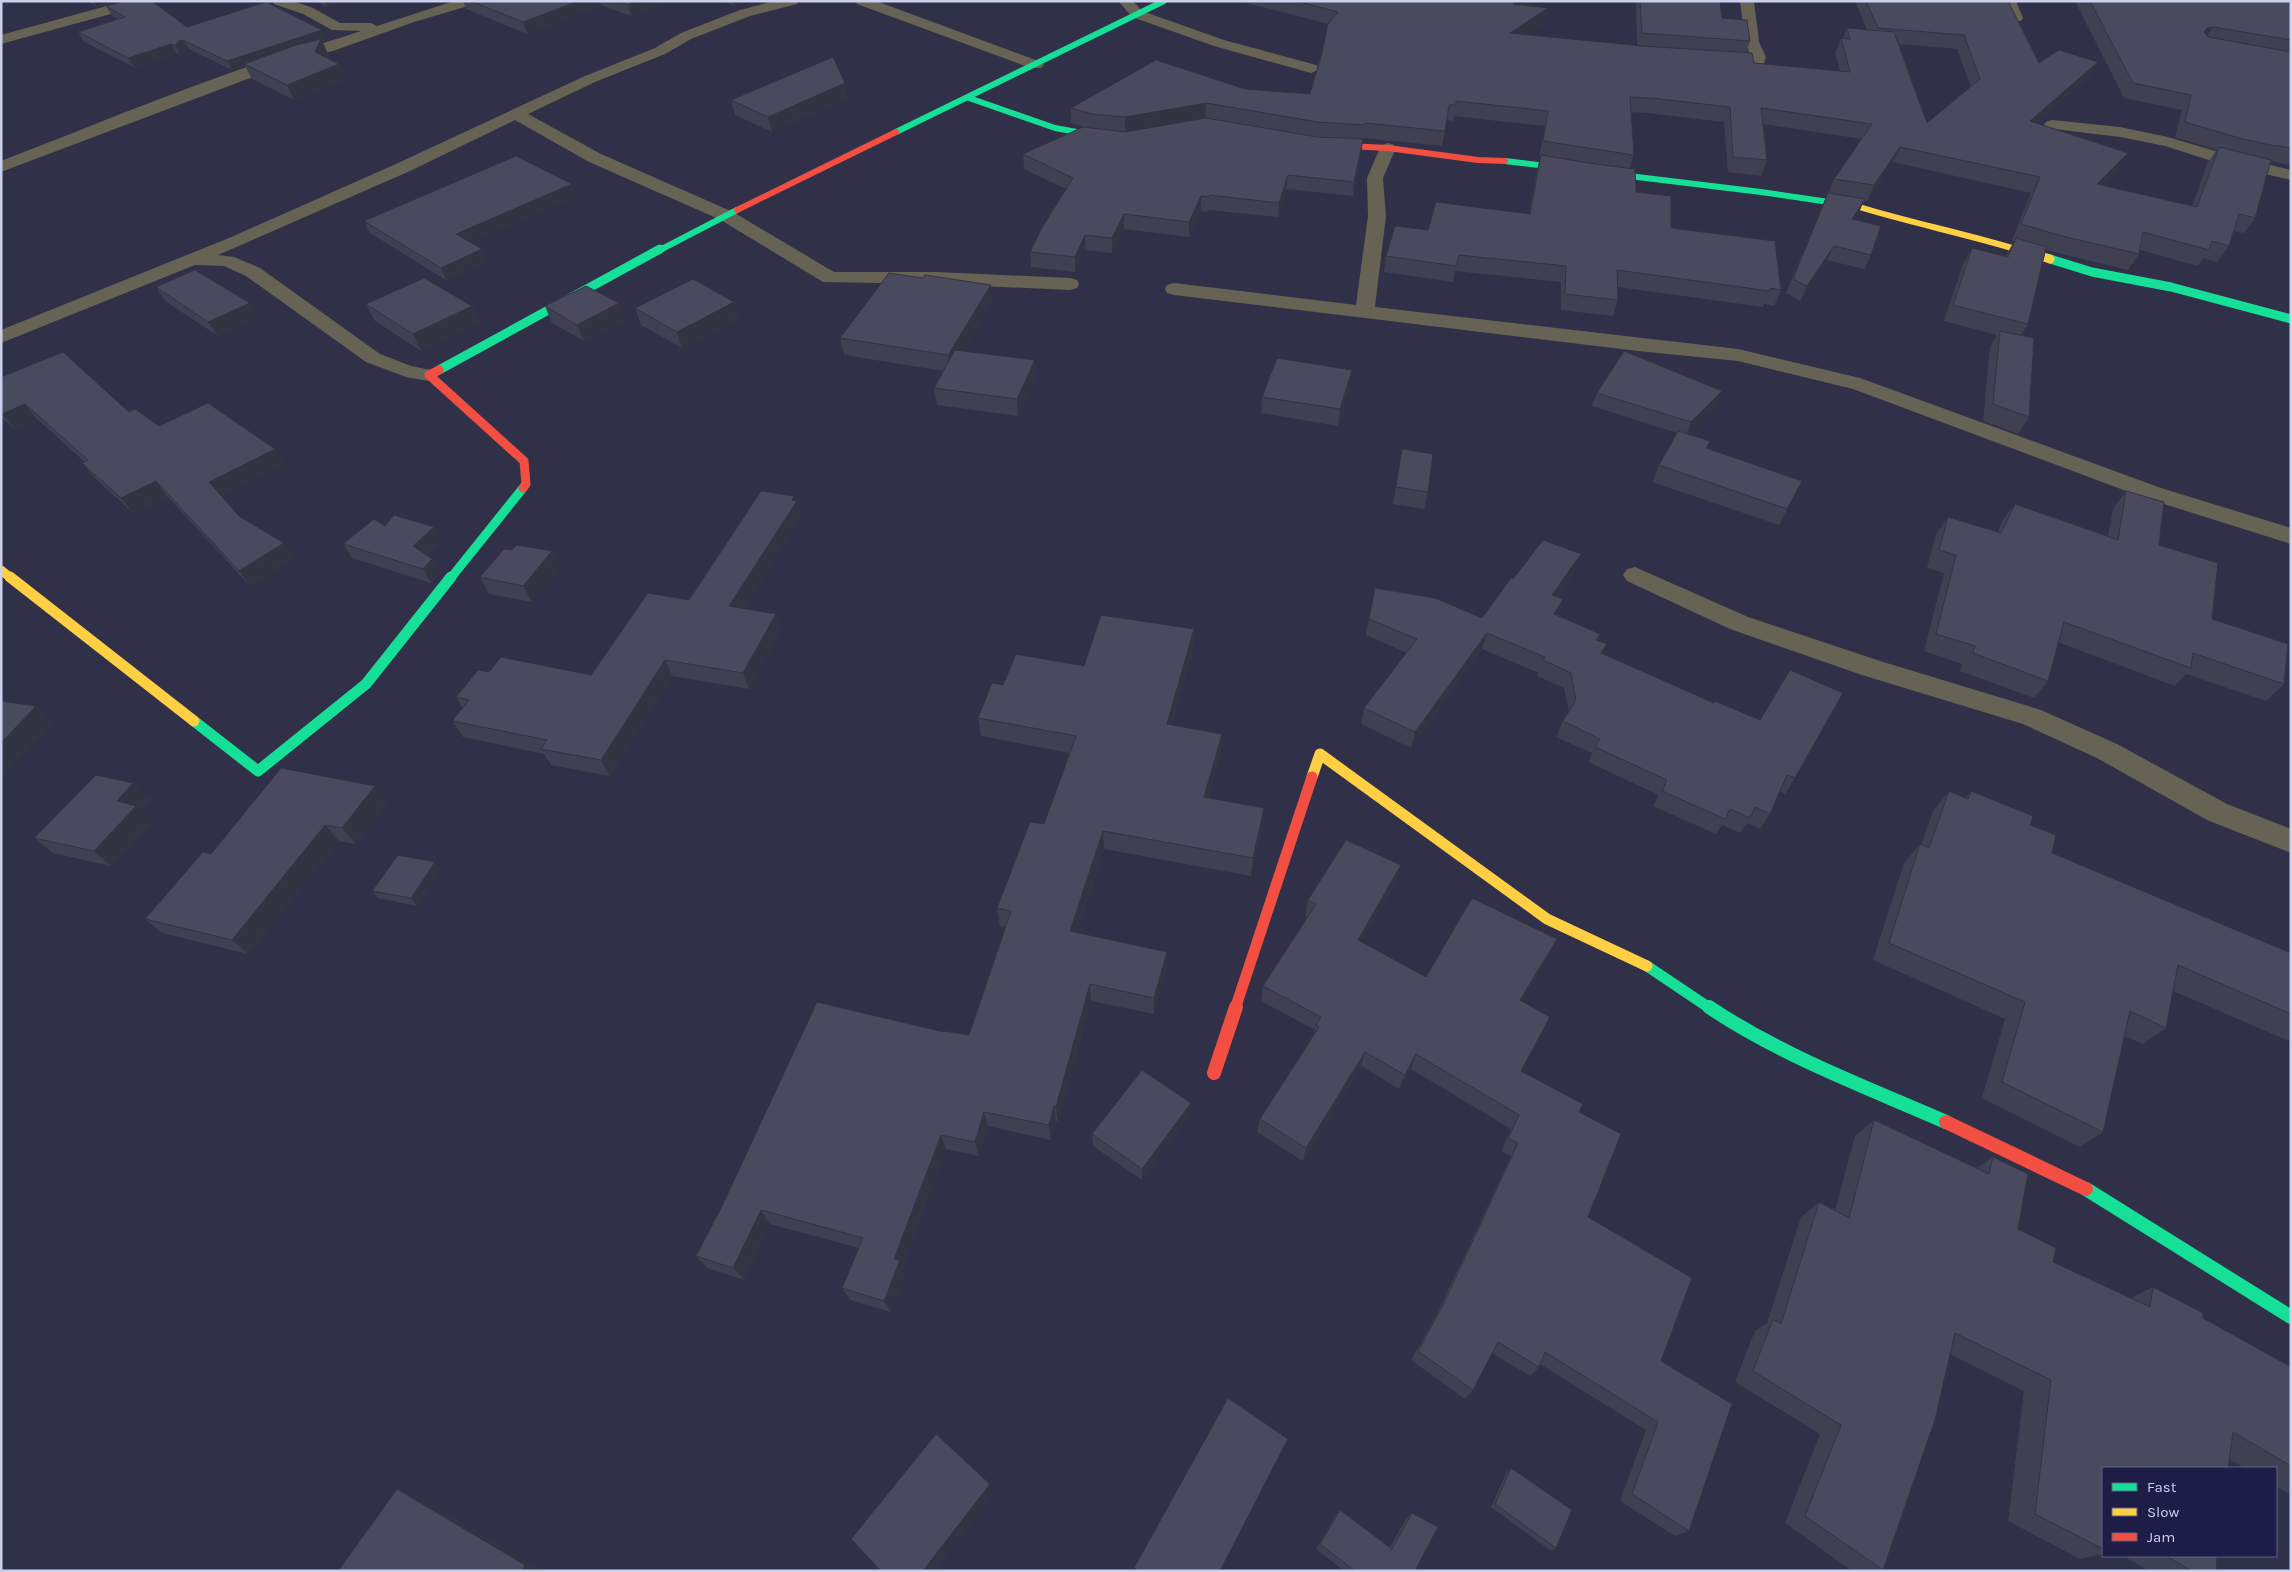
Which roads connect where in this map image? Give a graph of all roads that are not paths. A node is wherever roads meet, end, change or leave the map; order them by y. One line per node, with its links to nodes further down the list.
1 (142, 1): 13 (street)
2 (279, 1): 12 (street)
3 (470, 1): 11 (street)
4 (792, 1): 19 (street)
5 (862, 1): 16 (street)
6 (1747, 1): 15 (street)
7 (2009, 1): 10 (street)
8 (1163, 2): 9 (street)
9 (1128, 6): 16 (street); 17 (street)
10 (2016, 18)
11 (409, 19): 12 (street); 14 (street)
12 (337, 27): 14 (street)
13 (1, 40)
14 (328, 48): 24 (street)
15 (1701, 58)
16 (1036, 65): 18 (street)
17 (1311, 68)
18 (969, 98): 21 (street); 26 (street)
19 (517, 115): 26 (street); 27 (street)
20 (2052, 126): 25 (street)
21 (1117, 138)
22 (1316, 144): 23 (street)
23 (1388, 148): 32 (street); 33 (street)
24 (1, 167)
25 (2291, 175)
26 (727, 216): 30 (street); 35 (street)
27 (235, 242): 28 (street); 29 (street)
28 (193, 260): 29 (street); 34 (street)
29 (227, 261): 35 (street)
30 (1070, 284)
31 (1174, 289): 32 (street)
32 (1365, 312): 36 (street)
33 (2291, 319)
34 (1, 337)
35 (429, 375): 37 (street)
36 (2291, 536)
37 (1, 570)
38 (1636, 575): 39 (street)
39 (2291, 841)
40 (1214, 1073): 41 (street)
41 (2291, 1317)

